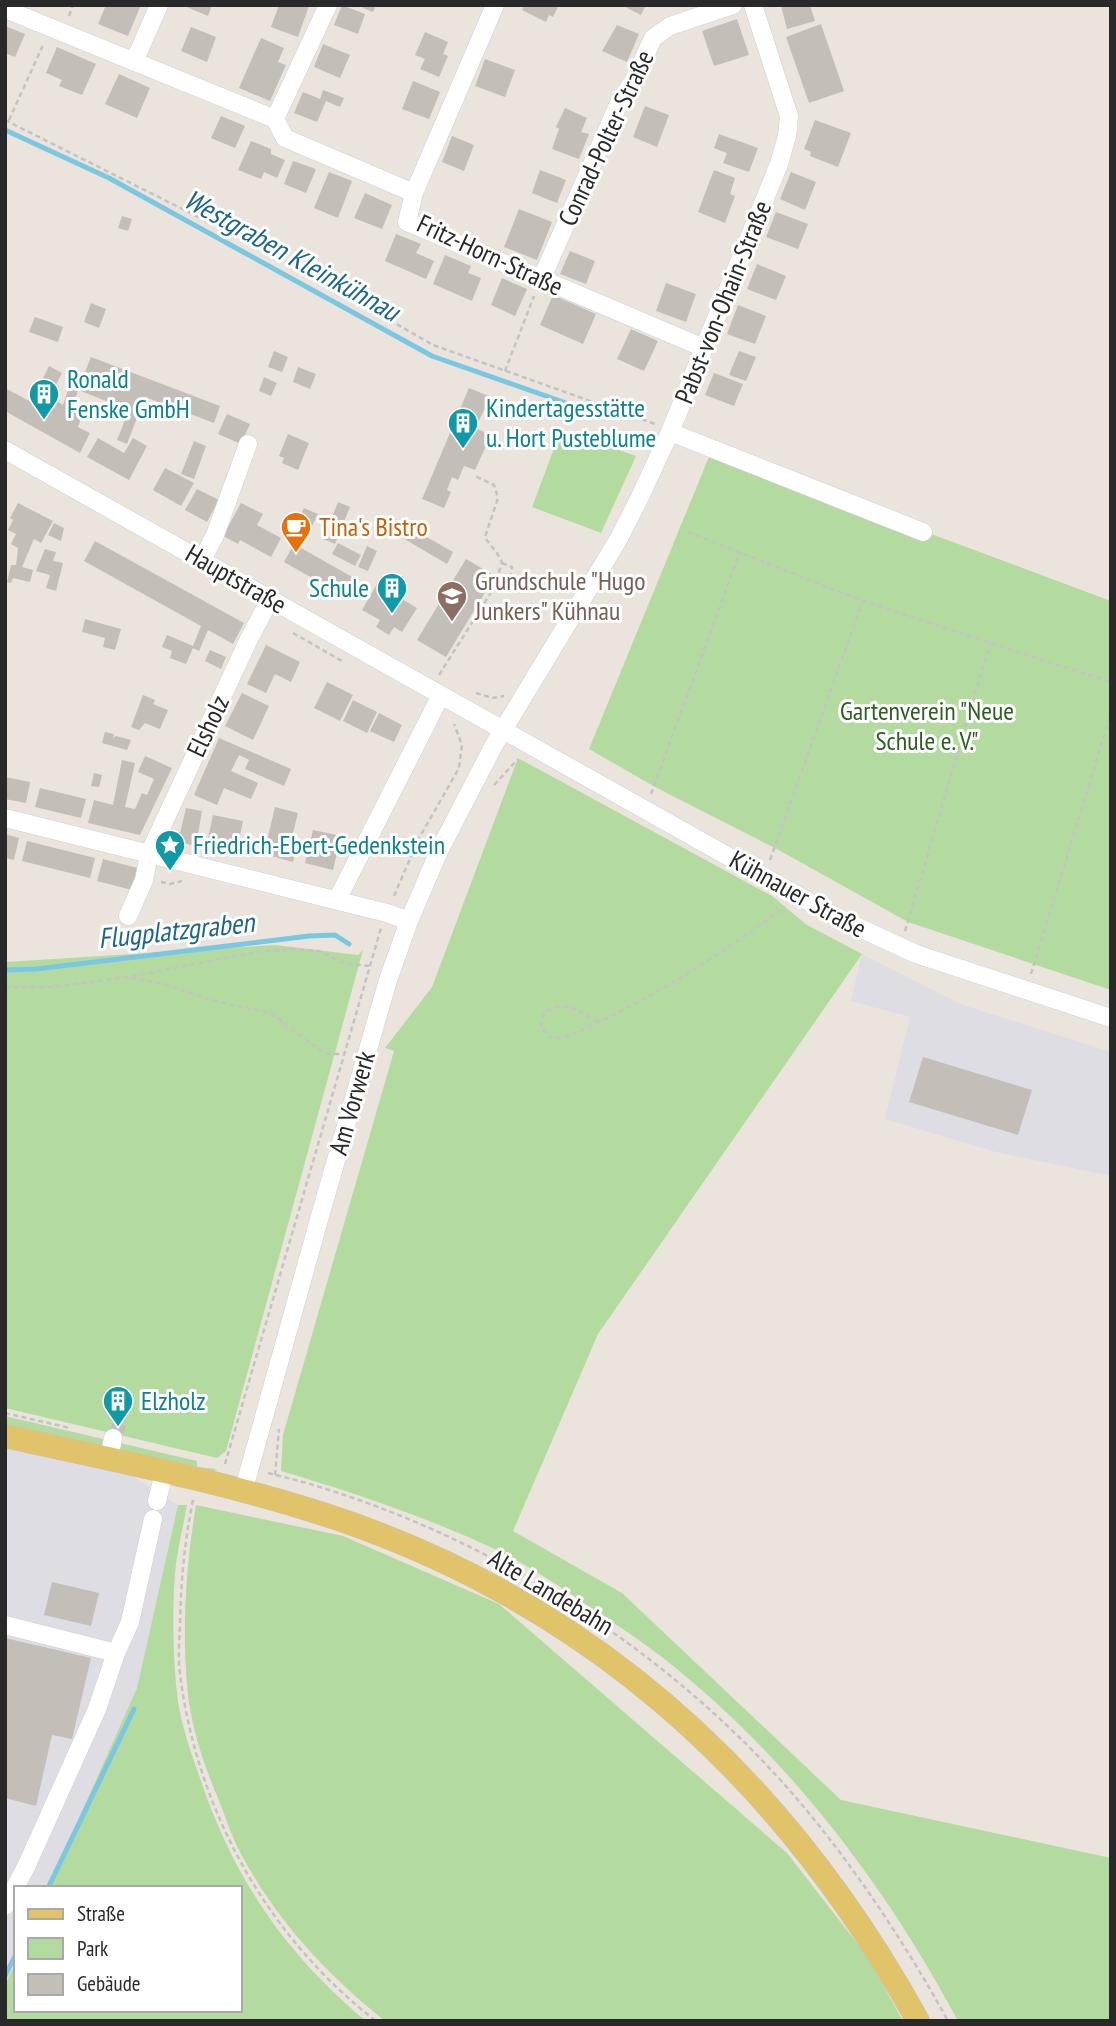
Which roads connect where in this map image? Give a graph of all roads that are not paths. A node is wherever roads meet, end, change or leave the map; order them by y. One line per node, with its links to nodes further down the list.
1 (159, 5): 7 (street)
2 (328, 5): 8 (street)
3 (495, 5): 9 (street)
4 (733, 5): 10 (street, Conrad-Polter-Straße)
5 (753, 5): 11 (street, Pabst-von-Ohain-Straße)
6 (5, 9): 7 (street, Fritz-Horn-Straße)
7 (134, 62): 8 (street, Fritz-Horn-Straße)
8 (275, 119): 9 (street, Fritz-Horn-Straße)
9 (414, 193): 10 (street, Fritz-Horn-Straße)
10 (541, 280): 11 (street, Fritz-Horn-Straße)
11 (704, 348): 12 (street, Pabst-von-Ohain-Straße)
12 (662, 428): 15 (street); 19 (street, Pabst-von-Ohain-Straße)
13 (248, 444): 16 (street)
14 (5, 450): 16 (street, Hauptstraße)
15 (923, 532)
16 (202, 560): 17 (street, Hauptstraße)
17 (270, 599): 18 (street, Hauptstraße); 21 (street, Elsholz)
18 (440, 695): 19 (street, Hauptstraße); 22 (street)
19 (502, 730): 24 (street, Am Vorwerk); 25 (street, Kühnauer Straße)
20 (5, 818): 21 (street)
21 (149, 854): 22 (street); 23 (street, Elsholz)
22 (337, 900): 24 (street)
23 (128, 916)
24 (408, 921): 28 (street, Am Vorwerk)
25 (1111, 1018)
26 (5, 1436): 27 (main road, Alte Landebahn)
27 (164, 1473): 28 (main road, Alte Landebahn); 30 (street)
28 (243, 1492): 34 (main road, Alte Landebahn)
29 (5, 1625): 30 (street)
30 (116, 1653): 31 (street)
31 (16, 1886)
32 (14, 1889): 33 (street)
33 (5, 1906)
34 (918, 2021)

